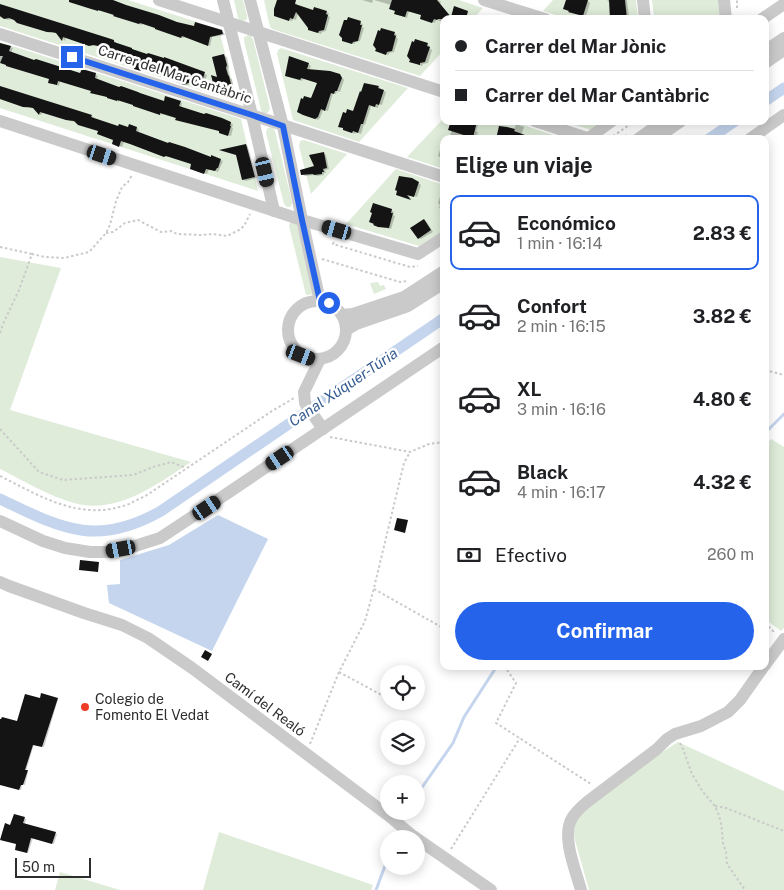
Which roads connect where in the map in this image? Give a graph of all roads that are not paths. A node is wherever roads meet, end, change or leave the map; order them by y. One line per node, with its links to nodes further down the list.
1 (159, 0): 12 (street)
2 (223, 0): 12 (street)
3 (250, 0): 13 (street)
4 (484, 0): 8 (street)
5 (643, 0): 9 (street)
6 (724, 0): 10 (street)
7 (784, 4): 11 (street)
8 (532, 15)
9 (645, 15)
10 (726, 15)
11 (768, 15)
12 (230, 22): 13 (street); 21 (street)
13 (258, 31): 19 (street); 27 (street)
14 (0, 34): 21 (street, Carrer del Mar Cantàbric)
15 (784, 38): 16 (street)
16 (769, 49)
17 (784, 50): 18 (street)
18 (769, 60)
19 (440, 91)
20 (784, 114): 32 (street)
21 (252, 115): 27 (street, Carrer del Mar Cantàbric); 34 (street)
22 (0, 121): 34 (street)
23 (547, 125): 28 (street)
24 (606, 125): 29 (street)
25 (657, 125): 30 (street)
26 (675, 125): 31 (street)
27 (283, 126): 33 (street, Carrer del Mar Cantàbric); 35 (street)
28 (575, 135)
29 (593, 135)
30 (644, 135)
31 (661, 135)
32 (755, 135)
33 (440, 176)
34 (274, 211): 35 (street)
35 (302, 220): 36 (street); 39 (street)
36 (440, 240)
37 (440, 274): 40 (street)
38 (440, 286): 41 (street)
39 (320, 301): 40 (street); 43 (street)
40 (342, 315): 41 (street)
41 (346, 330): 43 (street)
42 (440, 350): 44 (street)
43 (320, 359): 44 (street)
44 (321, 425): 45 (street)
45 (0, 521)
46 (0, 582): 50 (street, Camí del Realó)
47 (784, 639): 48 (street)
48 (769, 660)
49 (762, 670): 51 (street)
50 (491, 890)
51 (581, 890)

